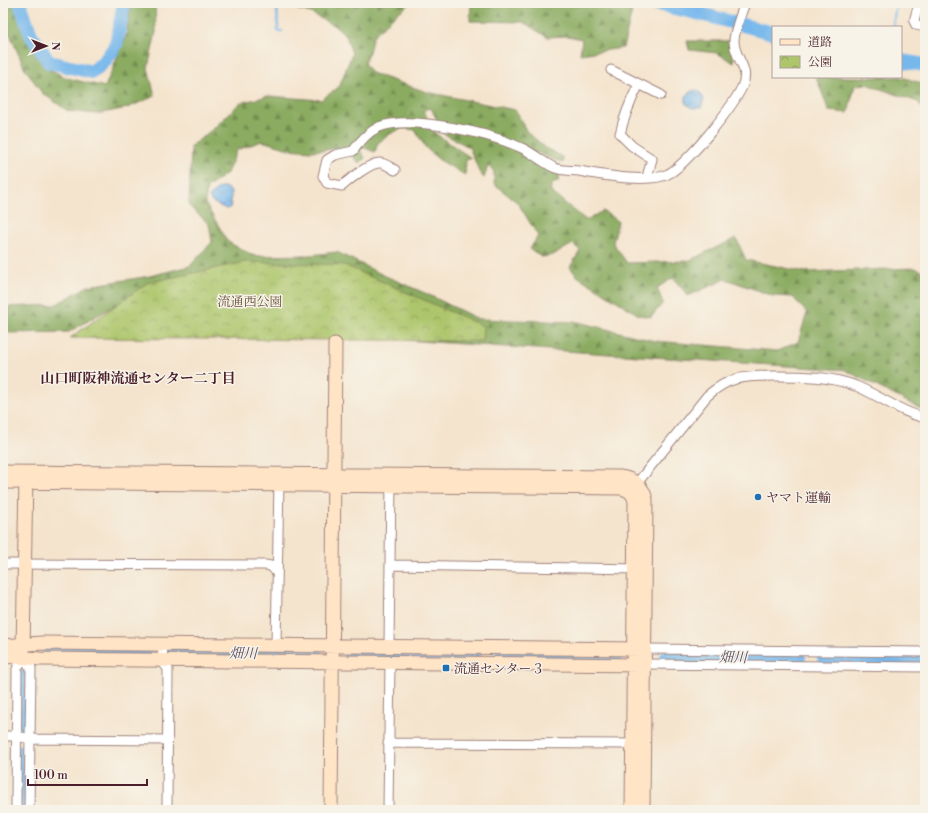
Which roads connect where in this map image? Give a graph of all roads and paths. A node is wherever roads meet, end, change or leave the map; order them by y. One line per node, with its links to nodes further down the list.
1 (745, 3): 8 (street)
2 (920, 5): 3 (street)
3 (925, 27)
4 (611, 70): 5 (street)
5 (639, 84): 6 (street); 8 (street)
6 (661, 95)
7 (395, 170): 8 (street)
8 (647, 177)
9 (335, 344): 14 (street)
10 (925, 418): 17 (street)
11 (3, 472): 12 (street)
12 (26, 477): 13 (street); 16 (street); 18 (street)
13 (279, 479): 14 (street); 22 (street)
14 (333, 480): 15 (street); 26 (street)
15 (391, 480): 17 (street); 20 (street)
16 (3, 482)
17 (634, 487): 21 (street)
18 (25, 563): 19 (street); 22 (street); 31 (street)
19 (3, 564)
20 (390, 565): 21 (street); 27 (street)
21 (640, 569): 29 (street)
22 (277, 573): 25 (street)
23 (163, 645): 25 (street); 31 (street); 34 (street)
24 (3, 646): 31 (street)
25 (276, 646): 26 (street)
26 (332, 646): 27 (street); 35 (street)
27 (389, 647): 28 (street)
28 (489, 647): 29 (street); 37 (street)
29 (639, 649): 30 (street); 38 (street)
30 (809, 650): 32 (street); 39 (street)
31 (23, 651): 33 (street); 34 (street); 42 (street); 43 (street)
32 (925, 652)
33 (3, 656)
34 (162, 660): 35 (street); 44 (street)
35 (333, 662): 36 (street); 50 (street)
36 (390, 662): 37 (street); 45 (street)
37 (489, 663): 38 (street)
38 (639, 665): 39 (street); 46 (street)
39 (809, 666): 40 (street)
40 (925, 666)
41 (3, 736): 42 (street)
42 (17, 736): 43 (street); 47 (street)
43 (30, 739): 44 (street); 48 (street)
44 (168, 740): 49 (street)
45 (388, 743): 46 (street); 51 (street)
46 (638, 744): 52 (street); 53 (street)
47 (17, 810)
48 (29, 810)
49 (167, 810)
50 (331, 810)
51 (388, 810)
52 (632, 810)
53 (643, 810)

